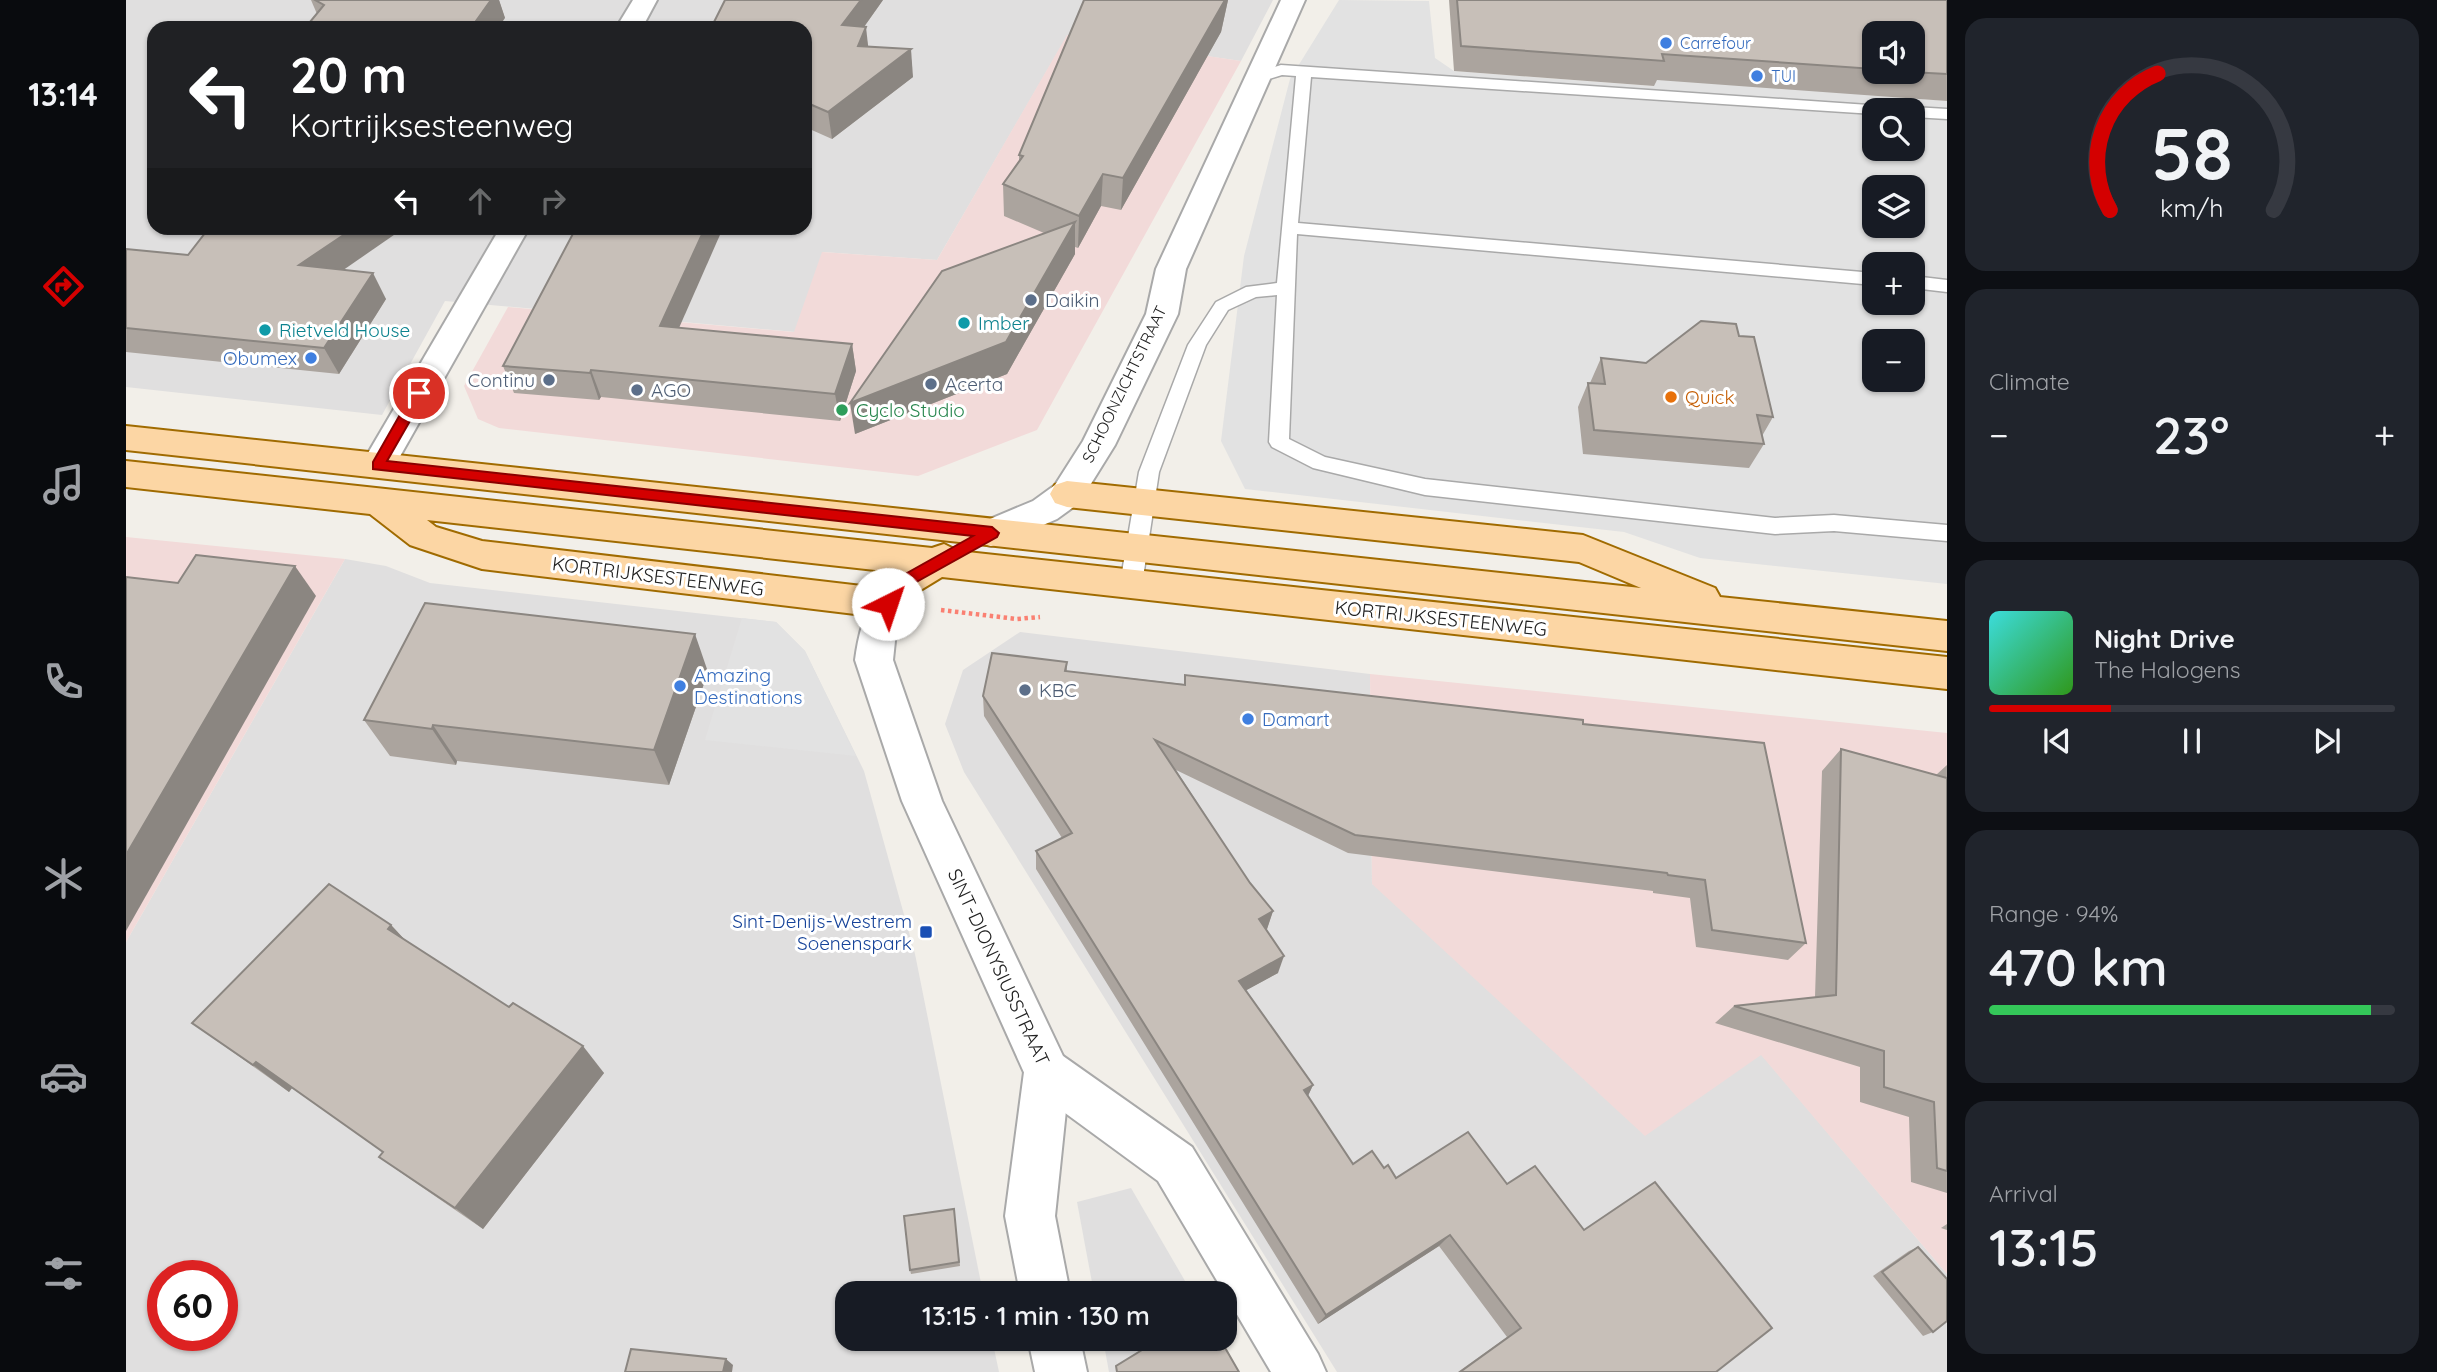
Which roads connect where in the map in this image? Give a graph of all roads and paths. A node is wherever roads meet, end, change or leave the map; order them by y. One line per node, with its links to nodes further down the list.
1 (645, 0): 3 (street)
2 (1293, 0): 5 (street, SCHOONZICHTSTRAAT)
3 (633, 21)
4 (1304, 72): 5 (lane); 6 (lane); 9 (lane)
5 (1259, 77): 18 (street, SCHOONZICHTSTRAAT)
6 (1862, 108)
7 (1925, 113): 8 (lane)
8 (1947, 114)
9 (1289, 228): 11 (lane); 14 (lane)
10 (510, 235): 16 (street)
11 (1862, 278)
12 (1925, 283): 13 (lane)
13 (1947, 286)
14 (1285, 288): 20 (lane); 22 (lane)
15 (126, 438): 16 (main road, KORTRIJKSESTEENWEG)
16 (378, 465): 21 (main road, KORTRIJKSESTEENWEG)
17 (126, 474): 19 (main road, KORTRIJKSESTEENWEG)
18 (1067, 494): 20 (main road); 21 (street, SCHOONZICHTSTRAAT)
19 (379, 502): 23 (main road, KORTRIJKSESTEENWEG); 25 (main road, KORTRIJKSESTEENWEG)
20 (1142, 502): 24 (lane); 26 (main road)
21 (992, 533): 23 (main road); 24 (main road, KORTRIJKSESTEENWEG)
22 (1947, 533)
23 (935, 563): 24 (main road, KORTRIJKSESTEENWEG); 25 (main road)
24 (1133, 566): 26 (main road, KORTRIJKSESTEENWEG); 28 (main road, KORTRIJKSESTEENWEG)
25 (888, 604): 29 (street, SINT-DIONYSIUSSTRAAT)
26 (1742, 614): 27 (main road, KORTRIJKSESTEENWEG)
27 (1947, 636)
28 (1947, 673)
29 (1048, 1072): 30 (street); 33 (street, SINT-DIONYSIUSSTRAAT)
30 (1043, 1281)
31 (1056, 1351): 32 (street)
32 (1060, 1372)
33 (1300, 1372)

